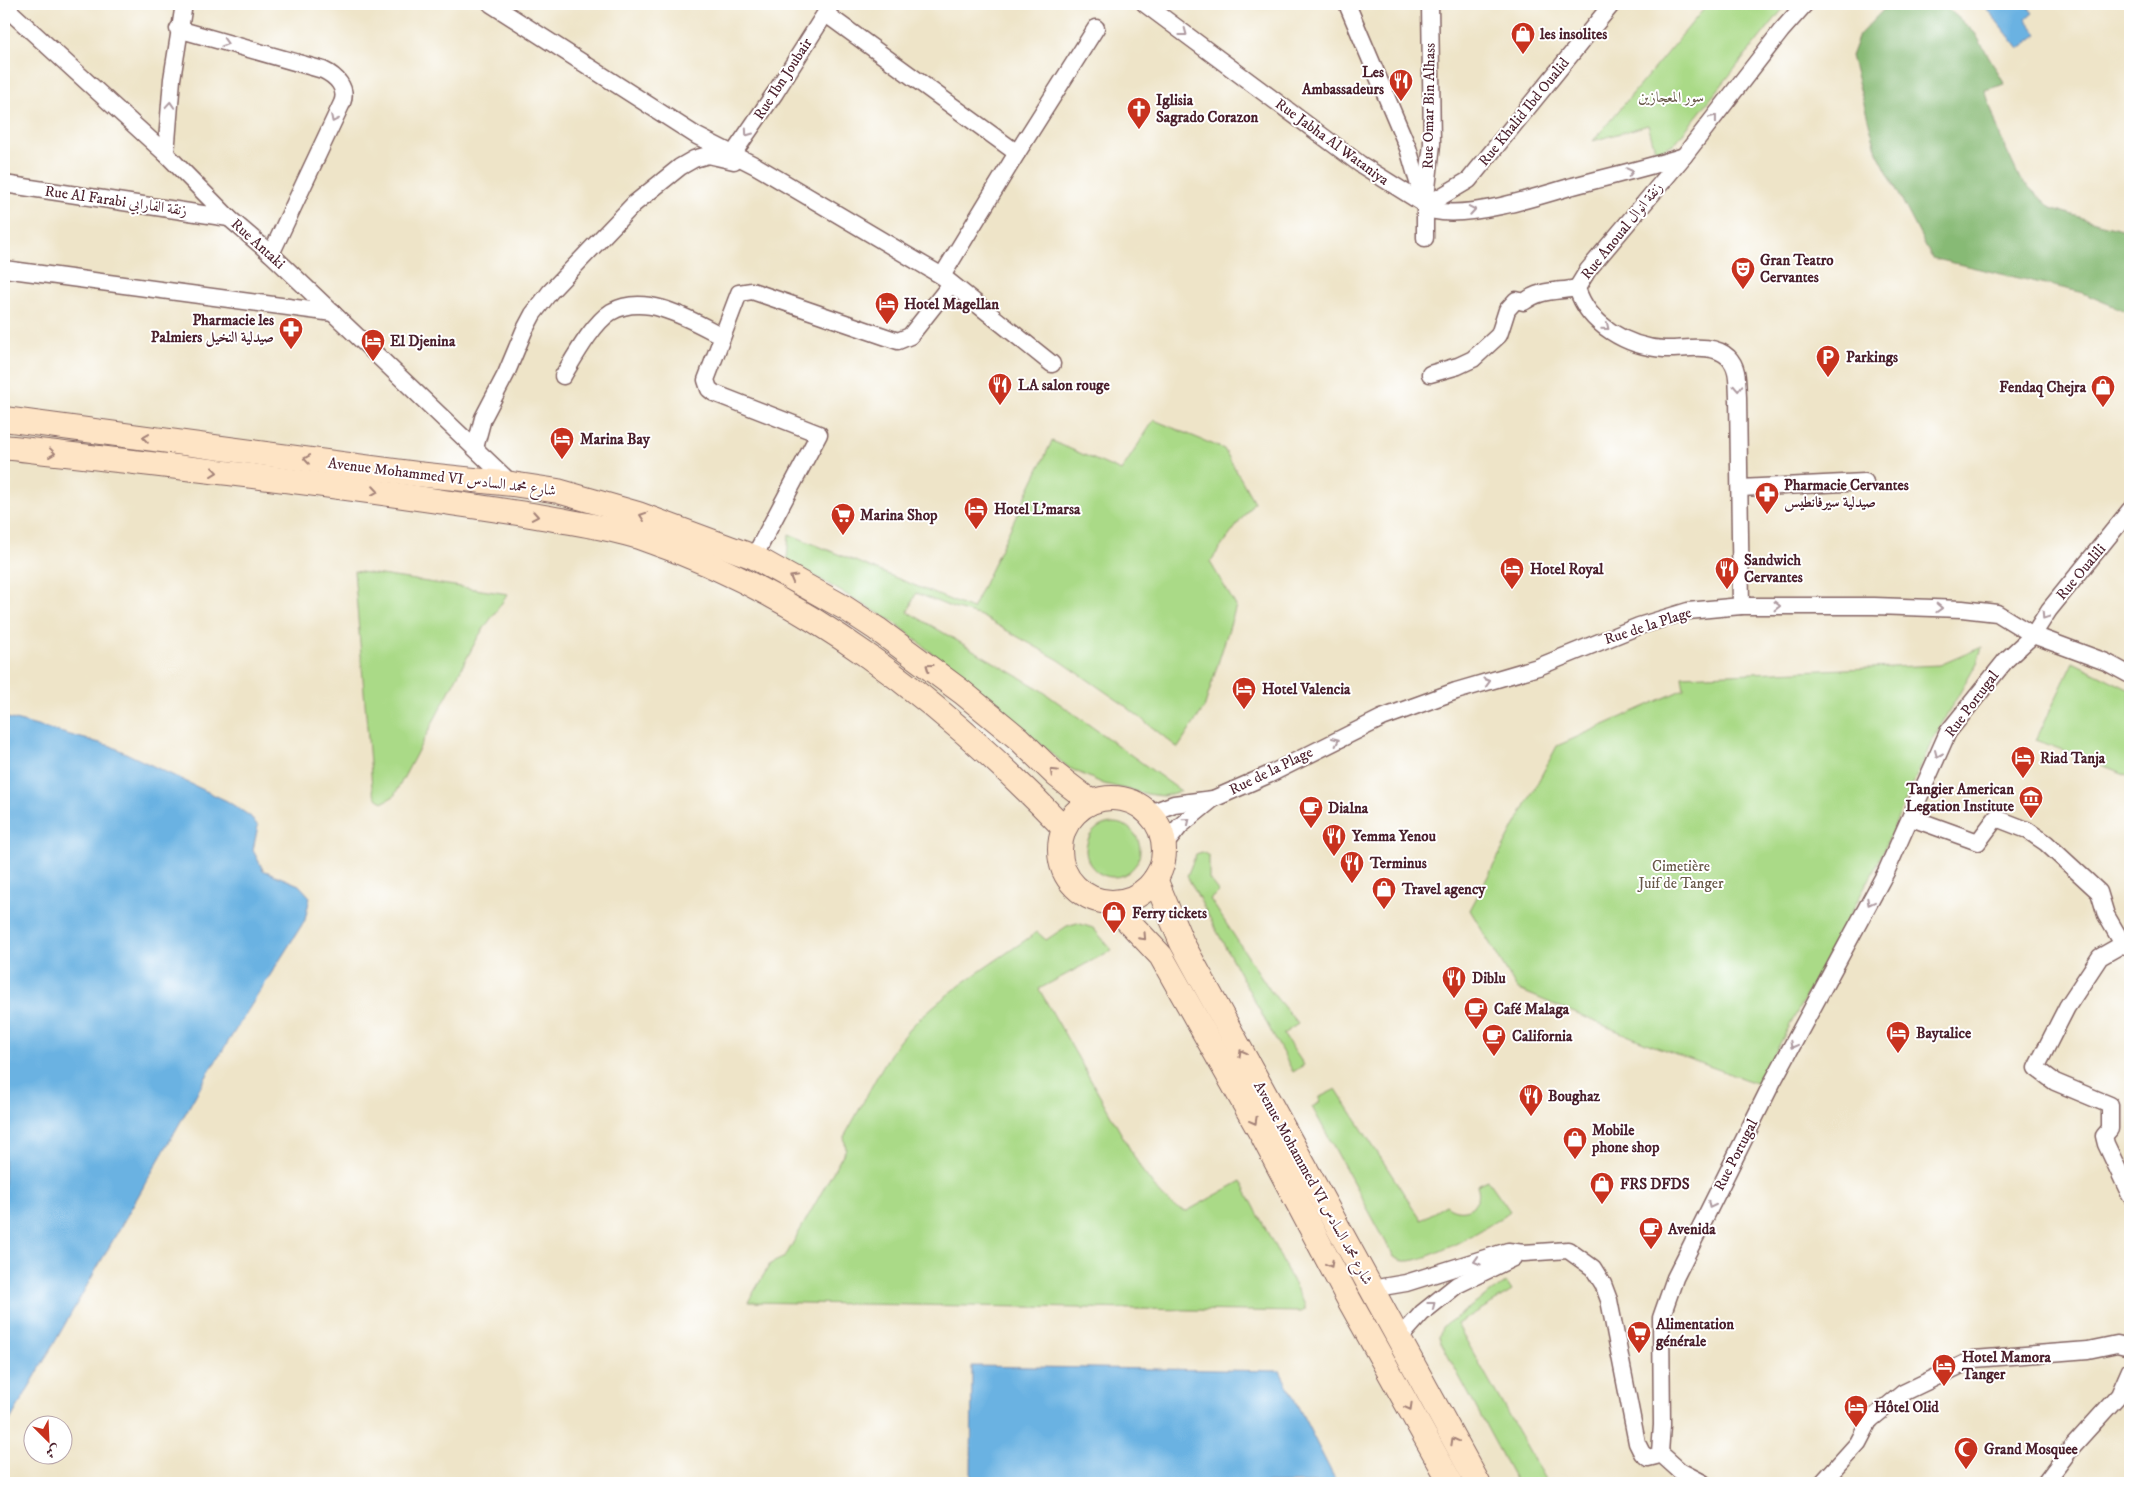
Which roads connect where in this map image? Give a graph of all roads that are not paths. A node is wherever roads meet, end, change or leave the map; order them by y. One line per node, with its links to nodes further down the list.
1 (184, 4): 11 (street)
2 (491, 4): 14 (street)
3 (1145, 4): 18 (street, Rue Jabha Al Wataniya, one-way to 18)
4 (1347, 4): 18 (street)
5 (1430, 4): 18 (street, Rue Omar Bin Alhass)
6 (1612, 4): 18 (street, Rue Khalid Ibd Oualid)
7 (1805, 4): 15 (street, Rue Anoual زنقة انوال, one-way to 7)
8 (4, 6): 13 (street, Rue Antaki)
9 (829, 9): 12 (street); 14 (street, Rue Ibn Joubair, one-way to 14)
10 (1096, 28): 12 (street)
11 (178, 29): 13 (street, one-way to 11); 21 (street, one-way to 21)
12 (1017, 153): 23 (street)
13 (166, 154): 19 (street, Rue Antaki)
14 (733, 154): 16 (street)
15 (1684, 156): 18 (street, Rue Jabha Al Wataniya, one-way to 15); 24 (street, Rue Anoual زنقة انوال)
16 (756, 166): 23 (street); 32 (street)
17 (4, 184): 19 (street, Rue Al Farabi زنقة الفارابي)
18 (1425, 206): 20 (street, Rue Omar Bin Alhass)
19 (229, 218): 21 (street, Rue Antaki)
20 (1425, 238)
21 (270, 254): 25 (street, Rue Antaki)
22 (4, 269): 25 (street)
23 (947, 280): 26 (street); 27 (street)
24 (1577, 288): 28 (street); 35 (street, Rue Anoual زنقة انوال, one-way to 35)
25 (332, 313): 32 (street, Rue Antaki)
26 (722, 336): 29 (street); 37 (street)
27 (1052, 364)
28 (1430, 374)
29 (562, 376)
30 (4, 419): 34 (main road, Avenue Mohammed VI شارع محمد السادس, one-way to 30)
31 (4, 447): 45 (main road, Avenue Mohammed VI شارع محمد السادس, one-way to 45)
32 (475, 448): 34 (street, Rue Antaki)
33 (1865, 482): 35 (street)
34 (512, 484): 37 (main road, Avenue Mohammed VI شارع محمد السادس, one-way to 34)
35 (1740, 488): 38 (street, Rue Anoual زنقة انوال)
36 (2130, 510): 39 (street, Rue Oualili, one-way to 39)
37 (754, 557): 42 (main road, Avenue Mohammed VI شارع محمد السادس, one-way to 37)
38 (1741, 606): 39 (street, Rue de la Plage, one-way to 39); 41 (street, Rue de la Plage, one-way to 38)
39 (2033, 635): 40 (street, Rue de la Plage); 56 (street, Rue Portugal, one-way to 56)
40 (2130, 675)
41 (1213, 799): 43 (street); 46 (street, one-way to 41)
42 (1091, 802): 43 (main road); 45 (main road)
43 (1150, 814): 46 (main road)
44 (1917, 820): 49 (street)
45 (1064, 828): 48 (main road)
46 (1164, 846): 47 (main road)
47 (1155, 879): 48 (main road); 52 (main road, Avenue Mohammed VI شارع محمد السادس, one-way to 47)
48 (1110, 902): 57 (main road, Avenue Mohammed VI شارع محمد السادس, one-way to 57)
49 (2127, 946): 50 (street)
50 (2130, 1195)
51 (1524, 1253): 52 (street, one-way to 52); 53 (street, one-way to 51); 56 (street)
52 (1371, 1289): 53 (main road, Avenue Mohammed VI شارع محمد السادس)
53 (1398, 1340): 58 (main road, Avenue Mohammed VI شارع محمد السادس, one-way to 53)
54 (2130, 1347): 60 (street)
55 (2130, 1370): 61 (street)
56 (1660, 1453): 59 (street)
57 (1451, 1483)
58 (1478, 1483)
59 (1703, 1483)
60 (1822, 1483)
61 (2045, 1483)

